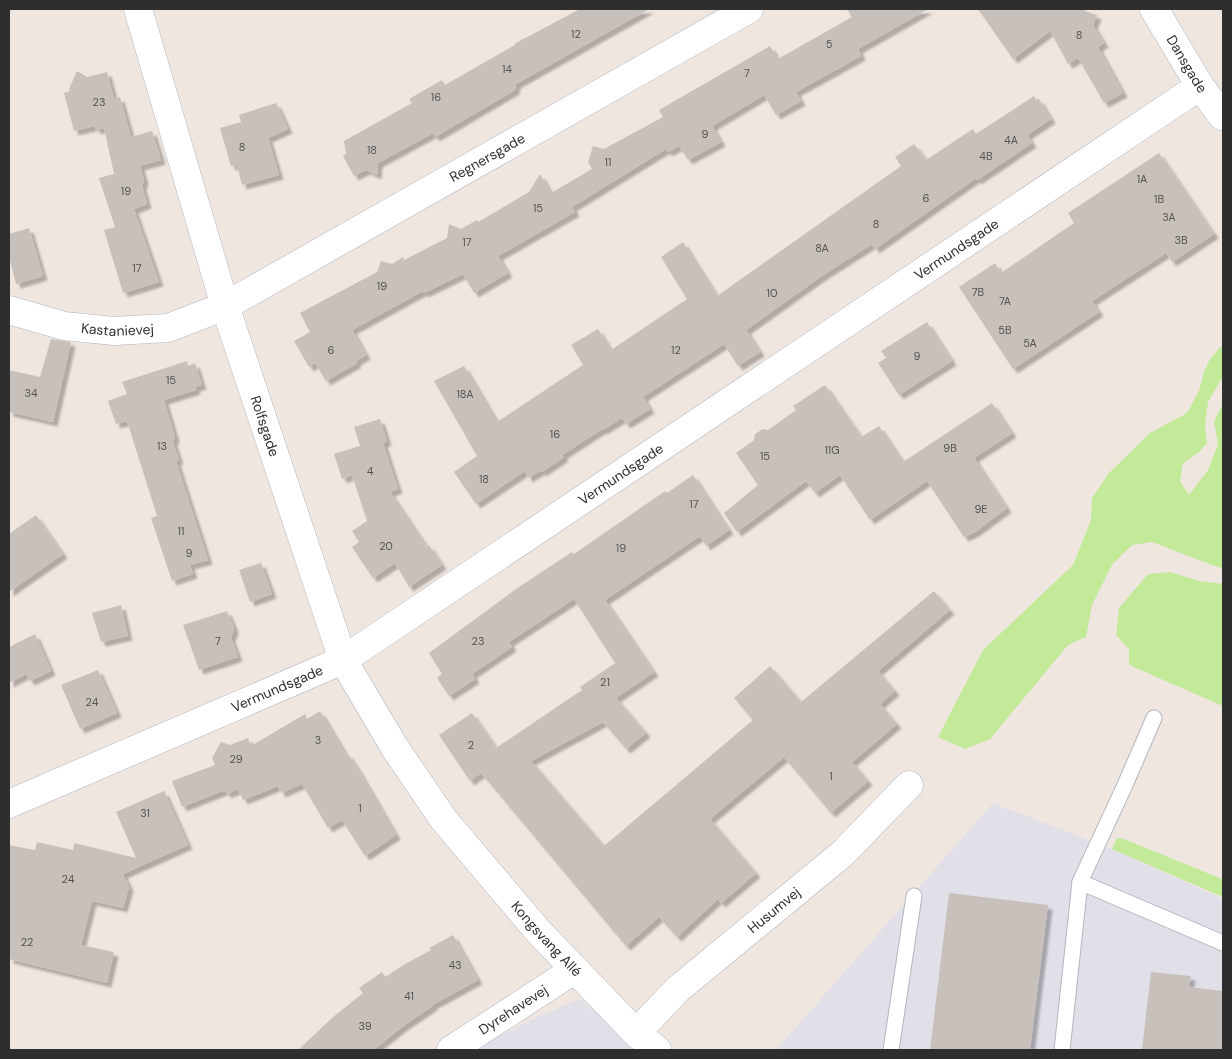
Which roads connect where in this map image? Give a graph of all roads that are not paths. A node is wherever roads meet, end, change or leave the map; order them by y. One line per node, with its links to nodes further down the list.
1 (138, 9): 6 (street, Rolfsgade)
2 (749, 9): 6 (street, Regnersgade)
3 (1154, 9): 4 (street, Dansgade)
4 (1200, 86): 5 (street, Dansgade); 8 (street, Vermundsgade)
5 (1222, 116)
6 (225, 306): 7 (street, Kastanievej); 8 (street, Rolfsgade)
7 (9, 310)
8 (343, 660): 11 (street, Vermundsgade); 12 (street, Rolfsgade)
9 (1154, 718): 13 (lane)
10 (909, 785): 17 (street, Husumvej)
11 (9, 804)
12 (444, 820): 16 (street, Kongsvang Allé)
13 (1080, 882): 15 (lane); 20 (lane)
14 (914, 896): 19 (lane)
15 (1223, 944)
16 (574, 970): 17 (street, Kongsvang Allé); 18 (street, Dyrehavevej)
17 (647, 1042)
18 (451, 1050)
19 (891, 1050)
20 (1062, 1050)

